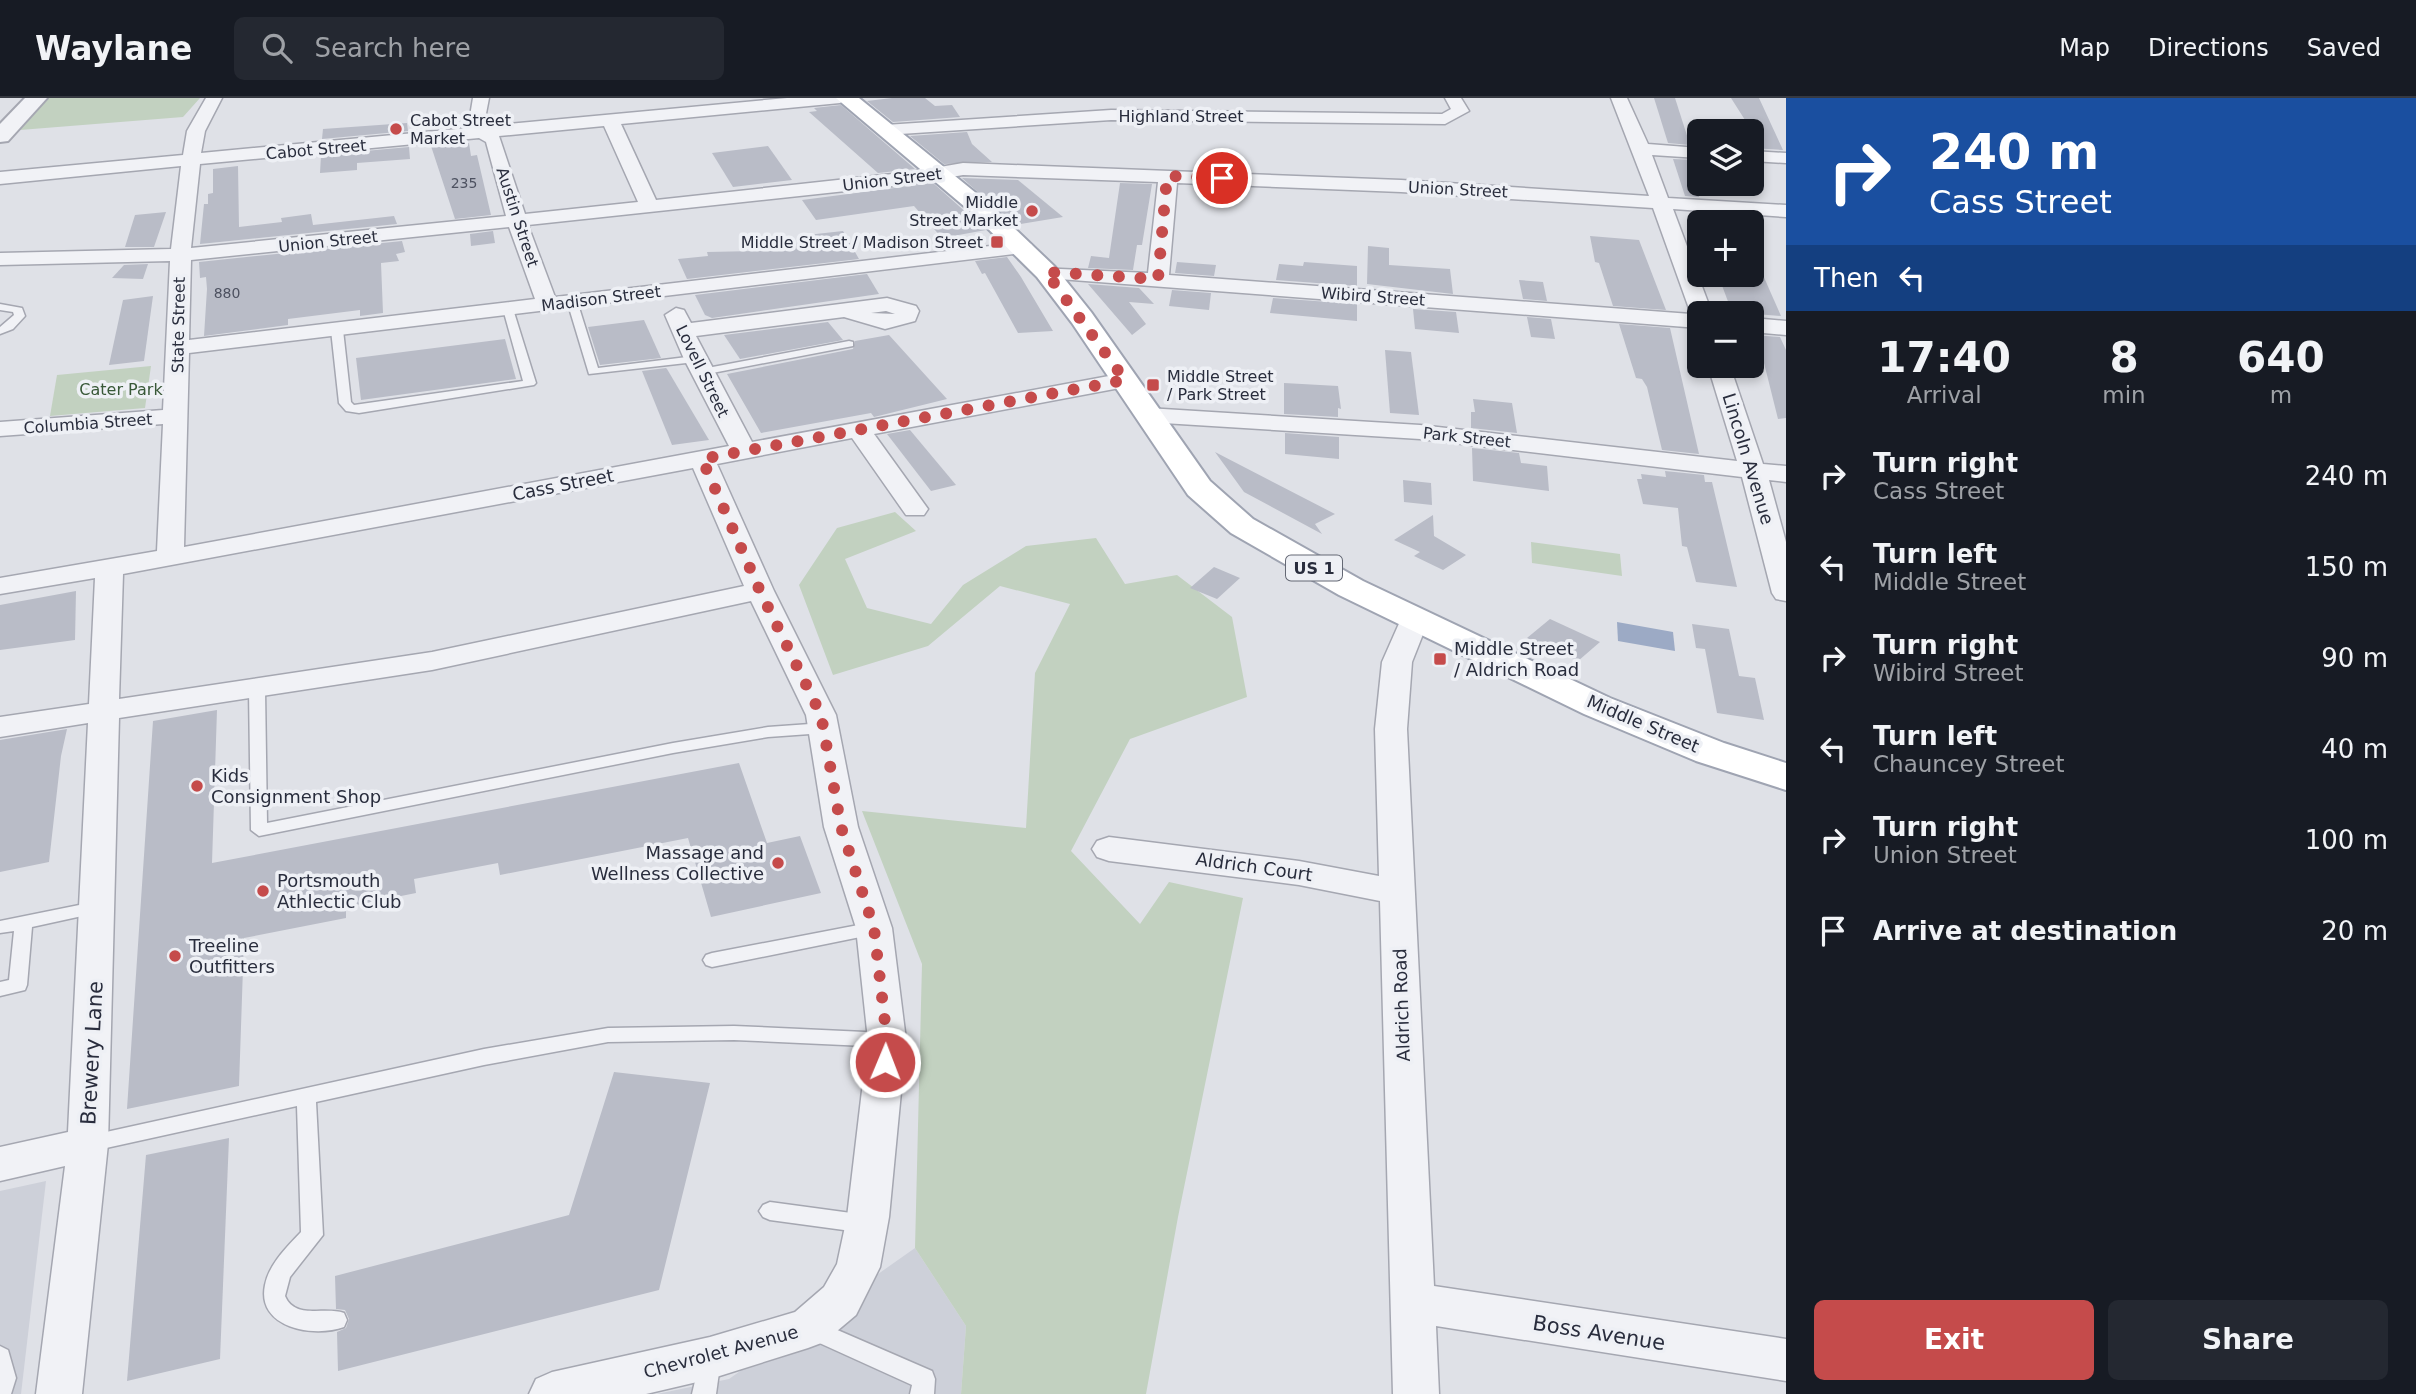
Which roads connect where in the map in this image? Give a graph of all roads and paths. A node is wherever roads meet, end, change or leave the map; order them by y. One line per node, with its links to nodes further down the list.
1 (37, 98): 12 (street)
2 (214, 98): 18 (street, State Street)
3 (481, 98): 13 (street, Austin Street)
4 (840, 98): 10 (street, Cabot Street)
5 (846, 98): 11 (main road, Middle Street / US 1)
6 (1101, 98): 9 (street)
7 (1453, 98): 9 (street, Highland Street)
8 (1619, 98): 14 (street)
9 (1127, 115): 11 (street, Highland Street)
10 (611, 122): 13 (street, Cabot Street); 23 (street)
11 (884, 130): 19 (main road, Middle Street / US 1)
12 (2, 133)
13 (486, 133): 18 (street, Cabot Street); 25 (street, Austin Street)
14 (1641, 149): 15 (street); 22 (street)
15 (1687, 152)
16 (1764, 157): 17 (street)
17 (1786, 159)
18 (190, 161): 21 (street, Cabot Street); 27 (street, State Street)
19 (939, 173): 20 (street, Union Street); 23 (street, Union Street); 26 (main road, Middle Street / US 1)
20 (1167, 176): 22 (street, Union Street); 30 (street)
21 (0, 178)
22 (1661, 202): 24 (street, Union Street); 33 (street)
23 (650, 207): 25 (street, Union Street)
24 (1786, 211)
25 (517, 221): 27 (street, Union Street); 34 (street, Austin Street)
26 (1024, 248): 29 (main road, Middle Street / US 1); 31 (street, Madison Street)
27 (179, 255): 28 (street, Union Street); 45 (street, State Street)
28 (0, 259)
29 (1046, 272): 30 (street, Wibird Street); 48 (main road, Middle Street / US 1)
30 (1158, 279): 38 (street, Wibird Street)
31 (666, 291): 32 (street, Madison Street); 43 (street, Lovell Street)
32 (572, 301): 34 (street, Madison Street); 46 (lane)
33 (1698, 301)
34 (547, 304): 36 (street, Madison Street)
35 (0, 307): 42 (lane)
36 (508, 309): 41 (street, Madison Street); 41 (lane)
37 (846, 310): 43 (street)
38 (1687, 320)
39 (1764, 326): 40 (street)
40 (1786, 328)
41 (337, 330): 45 (street, Madison Street)
42 (0, 331)
43 (683, 331): 46 (street, Lovell Street)
44 (849, 344): 46 (lane)
45 (178, 348): 50 (street, State Street)
46 (698, 365): 53 (street, Lovell Street)
47 (1723, 378): 55 (street, Lincoln Avenue)
48 (1125, 380): 49 (main road, Middle Street / US 1); 52 (street, Cass Street)
49 (1147, 415): 55 (street, Park Street); 63 (main road, Middle Street / US 1)
50 (176, 416): 51 (street, Columbia Street); 58 (street, State Street)
51 (0, 429)
52 (858, 429): 53 (street, Cass Street); 57 (street)
53 (744, 451): 54 (street, Cass Street)
54 (702, 459): 58 (street, Cass Street); 61 (street, Chevrolet Avenue)
55 (1753, 470): 56 (street, Park Street); 62 (street, Lincoln Avenue)
56 (1786, 474)
57 (915, 509)
58 (170, 558): 59 (street, Cass Street)
59 (108, 568): 60 (street, Cass Street); 65 (street, Brewery Lane)
60 (0, 586)
61 (760, 591): 64 (street); 67 (street, Chevrolet Avenue)
62 (1786, 593)
63 (1415, 619): 68 (main road, Middle Street / US 1); 70 (street, Aldrich Road)
64 (257, 690): 65 (street); 67 (lane)
65 (102, 711): 66 (street); 71 (street, Brewery Lane)
66 (0, 727)
67 (824, 728): 74 (street, Chevrolet Avenue)
68 (1786, 777)
69 (1109, 849): 70 (street, Aldrich Court)
70 (1398, 892): 83 (street, Aldrich Road)
71 (99, 907): 72 (lane); 79 (street, Brewery Lane)
72 (24, 922): 73 (lane); 76 (lane)
73 (0, 927)
74 (874, 928): 75 (lane); 77 (street, Chevrolet Avenue)
75 (712, 960)
76 (0, 989)
77 (887, 1040): 78 (lane); 82 (street, Chevrolet Avenue)
78 (306, 1096): 79 (lane); 84 (lane)
79 (88, 1144): 80 (street); 90 (street, Brewery Lane)
80 (0, 1164)
81 (770, 1211): 82 (lane)
82 (866, 1224): 85 (street, Chevrolet Avenue)
83 (1413, 1303): 87 (street, Boss Avenue); 93 (street, Aldrich Road)
84 (336, 1320)
85 (808, 1328): 88 (street, Chevrolet Avenue); 92 (lane)
86 (0, 1357): 89 (lane)
87 (1786, 1360)
88 (707, 1376): 91 (street, Chevrolet Avenue)
89 (0, 1392)
90 (59, 1394)
91 (552, 1394)
92 (922, 1394)
93 (1416, 1394)

